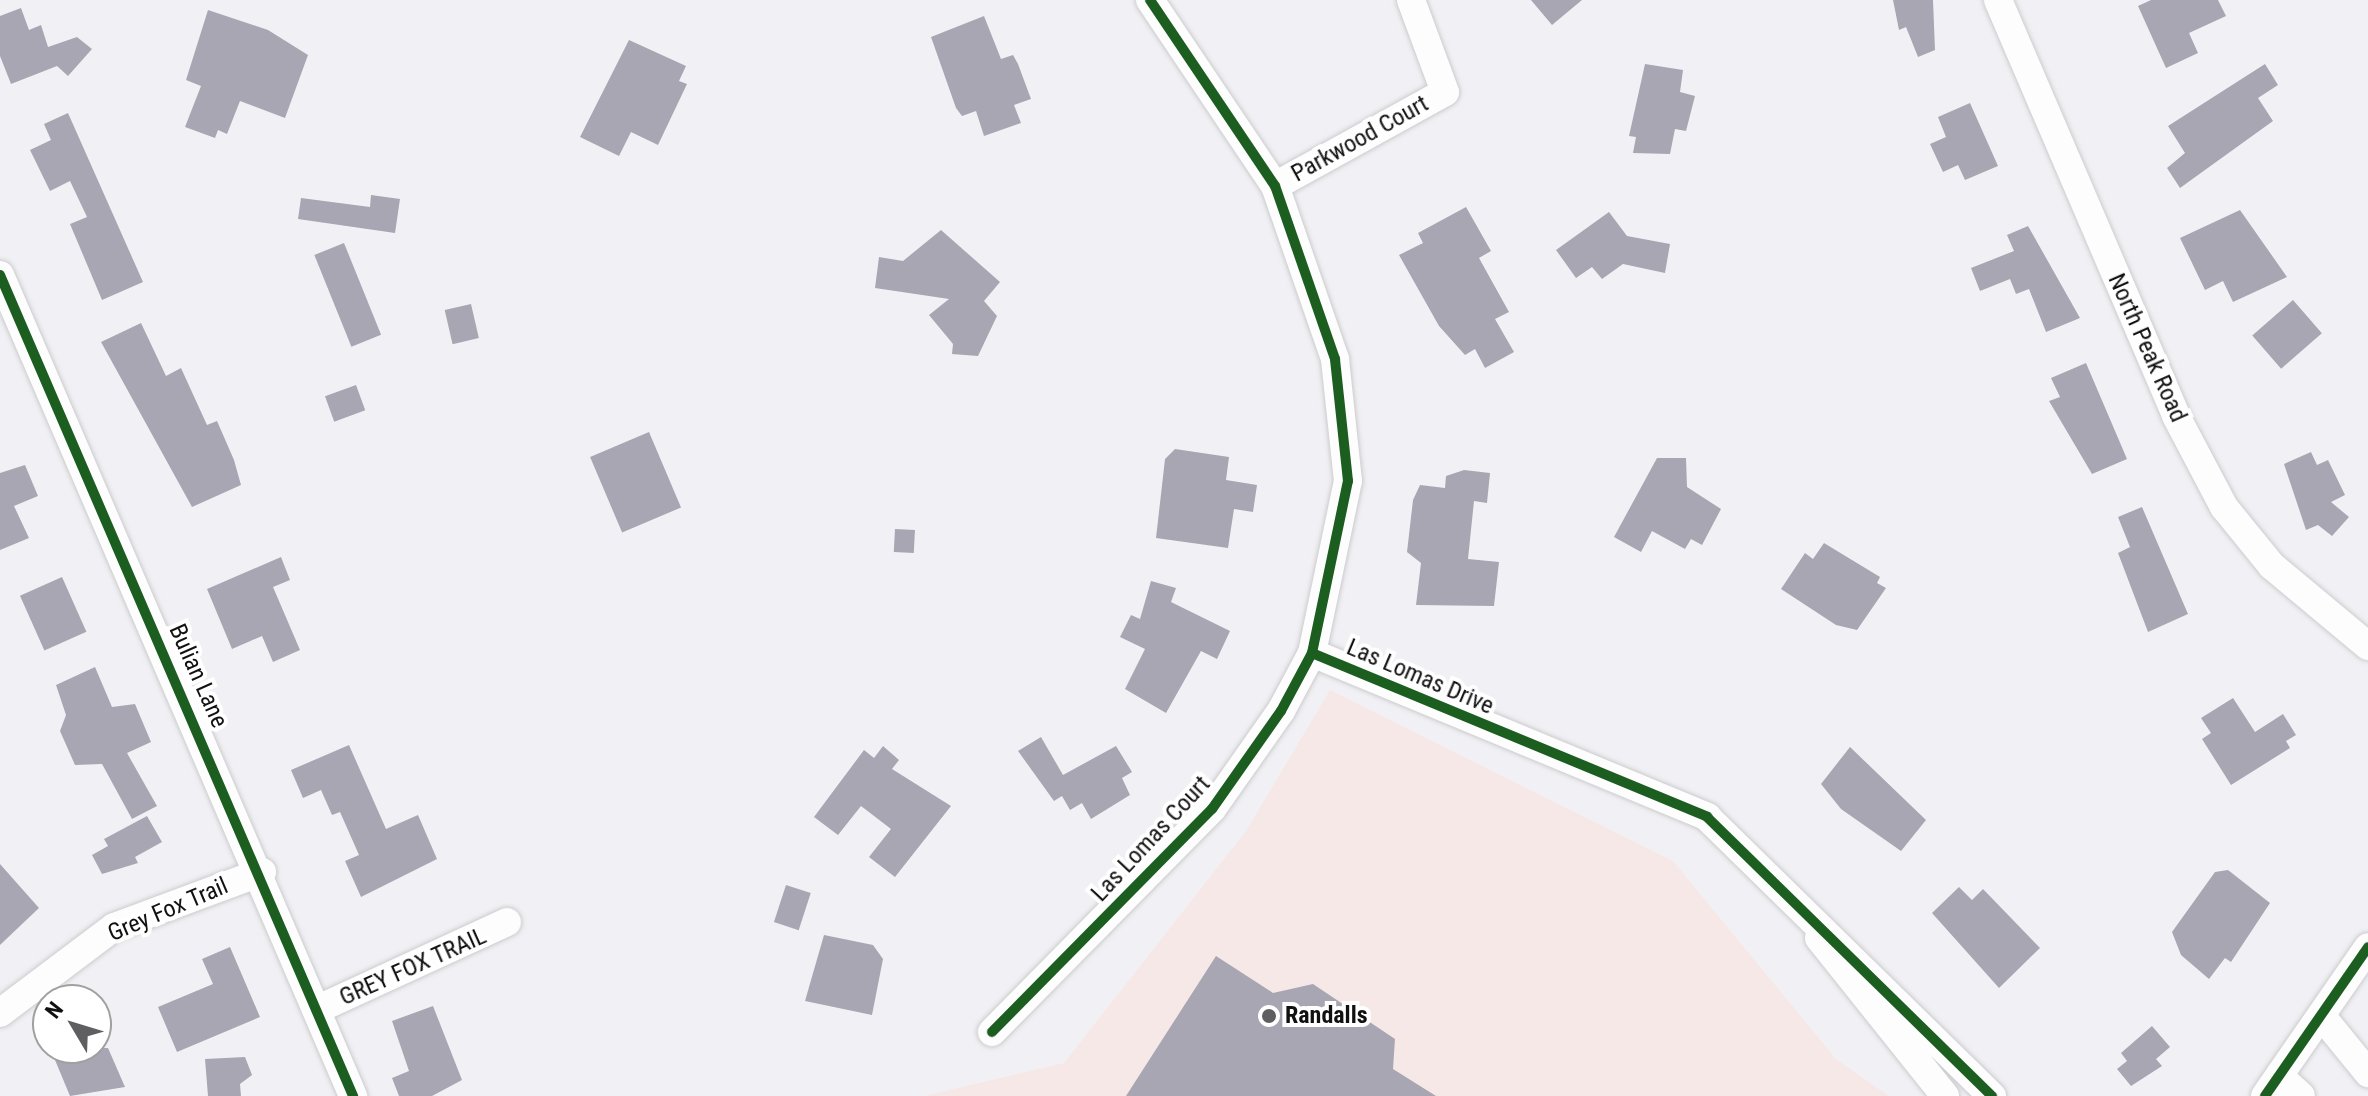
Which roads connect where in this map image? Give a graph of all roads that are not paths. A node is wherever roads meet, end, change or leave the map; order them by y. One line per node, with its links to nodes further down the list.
1 (1150, 0): 4 (street, Las Lomas Drive)
2 (1411, 0): 4 (street, Parkwood Court)
3 (1998, 0): 6 (street, North Peak Road)
4 (1275, 186): 7 (street, Las Lomas Drive)
5 (0, 275): 8 (street, Bulian Lane)
6 (2368, 646)
7 (1312, 653): 9 (street, Las Lomas Drive); 15 (street, Las Lomas Court)
8 (262, 872): 12 (street, Bulian Lane); 13 (street, Grey Fox Trail)
9 (1804, 913): 19 (street, Las Lomas Drive); 20 (street, Las Lomas Drive)
10 (507, 922): 12 (street, GREY FOX TRAIL)
11 (2368, 947): 14 (street)
12 (318, 1009): 18 (street, Bulian Lane)
13 (0, 1013)
14 (2324, 1019): 16 (street); 17 (street)
15 (992, 1032)
16 (2368, 1073)
17 (2272, 1087): 21 (street)
18 (353, 1096)
19 (1945, 1096)
20 (1992, 1096)
21 (2301, 1096)

